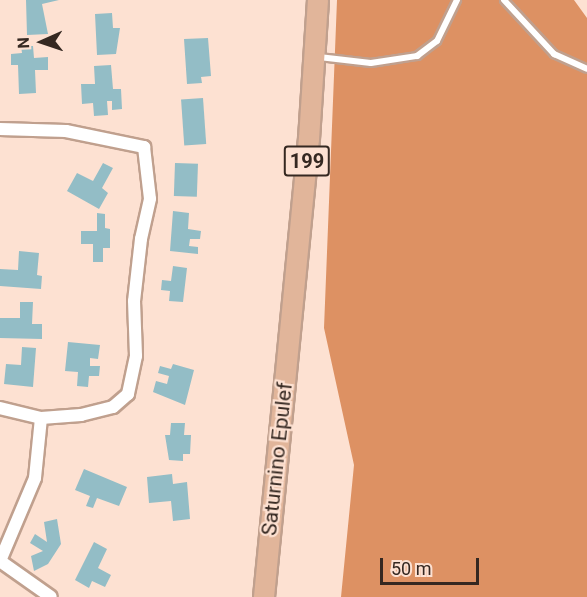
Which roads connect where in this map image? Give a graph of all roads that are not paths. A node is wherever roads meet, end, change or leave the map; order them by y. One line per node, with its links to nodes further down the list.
1 (318, 0): 4 (main road, Saturnino Epulef / 199)
2 (457, 0): 4 (lane)
3 (504, 0): 5 (lane)
4 (315, 57): 7 (main road, Saturnino Epulef / 199)
5 (587, 69)
6 (0, 129): 9 (street)
7 (291, 321): 12 (main road, Saturnino Epulef / 199); 13 (main road, Saturnino Epulef / 199)
8 (0, 408): 9 (street)
9 (41, 418): 10 (street)
10 (0, 561): 11 (street)
11 (51, 597)
12 (264, 597)
13 (278, 597)

